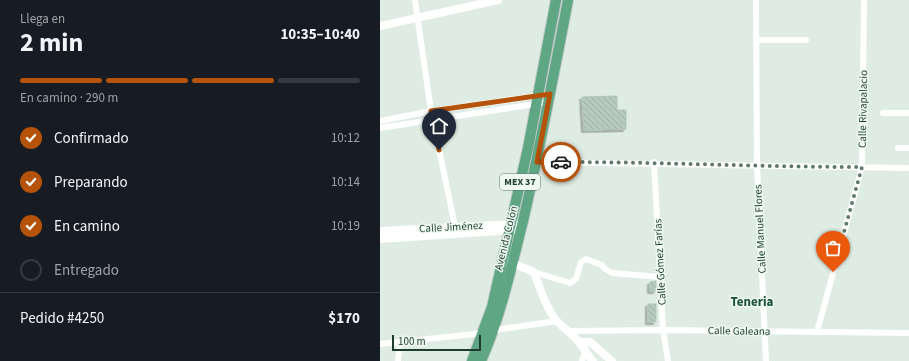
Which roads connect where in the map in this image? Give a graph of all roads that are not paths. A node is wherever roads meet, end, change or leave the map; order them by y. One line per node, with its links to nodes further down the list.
1 (415, 0): 7 (street)
2 (498, 0): 7 (street)
3 (556, 0): 11 (main road, Avenida Colón / MEX 37)
4 (568, 0): 11 (main road, Avenida Colón / MEX 37)
5 (756, 0): 9 (street, Calle Manuel Flores)
6 (864, 0): 23 (street, Calle Rivapalacio)
7 (418, 18): 8 (street); 12 (street)
8 (380, 26)
9 (756, 40): 10 (street); 22 (street, Calle Manuel Flores)
10 (806, 40)
11 (543, 99): 12 (street); 16 (street); 20 (main road, Avenida Colón / MEX 37); 25 (main road, Avenida Colón / MEX 37)
12 (431, 111): 15 (street); 16 (street)
13 (883, 113): 14 (street)
14 (909, 113)
15 (380, 120)
16 (433, 120): 17 (street); 27 (street)
17 (380, 128)
18 (898, 148): 19 (street)
19 (909, 148)
20 (537, 162): 21 (street); 26 (main road, Avenida Colón / MEX 37)
21 (654, 162): 22 (street); 33 (street, Calle Gómez Farías)
22 (757, 166): 23 (street); 38 (street, Calle Manuel Flores)
23 (862, 167): 24 (street); 39 (street, Calle Rivapalacio)
24 (909, 168)
25 (510, 227): 26 (street, Calle Jiménez); 27 (street, Calle Jiménez); 31 (main road, Avenida Colón / MEX 37)
26 (521, 227): 31 (main road, Avenida Colón / MEX 37)
27 (455, 229): 29 (street, Calle Jiménez)
28 (380, 231): 29 (street, Calle Jiménez)
29 (423, 232): 30 (street, Calle Jiménez)
30 (380, 239)
31 (507, 262): 32 (street); 35 (main road, Avenida Colón / MEX 37); 40 (main road, Avenida Colón / MEX 37)
32 (534, 272): 33 (street); 34 (street)
33 (661, 277): 36 (street, Calle Gómez Farías)
34 (556, 321): 35 (street); 37 (street)
35 (495, 330): 49 (main road, Avenida Colón / MEX 37)
36 (663, 330): 37 (street, Calle Galeana); 38 (street, Calle Galeana); 53 (street, Calle Gómez Farías)
37 (570, 331): 43 (street)
38 (765, 331): 39 (street, Calle Galeana); 54 (street, Calle Manuel Flores)
39 (817, 332): 41 (street, Calle Galeana)
40 (484, 333): 42 (street); 48 (main road, Avenida Colón / MEX 37)
41 (909, 333)
42 (400, 342): 45 (street); 47 (street)
43 (579, 342): 44 (street); 46 (street)
44 (590, 342): 46 (street); 52 (street)
45 (380, 344)
46 (584, 352): 50 (street); 51 (street)
47 (398, 361)
48 (472, 361)
49 (481, 361)
50 (582, 361)
51 (593, 361)
52 (612, 361)
53 (668, 361)
54 (766, 361)

